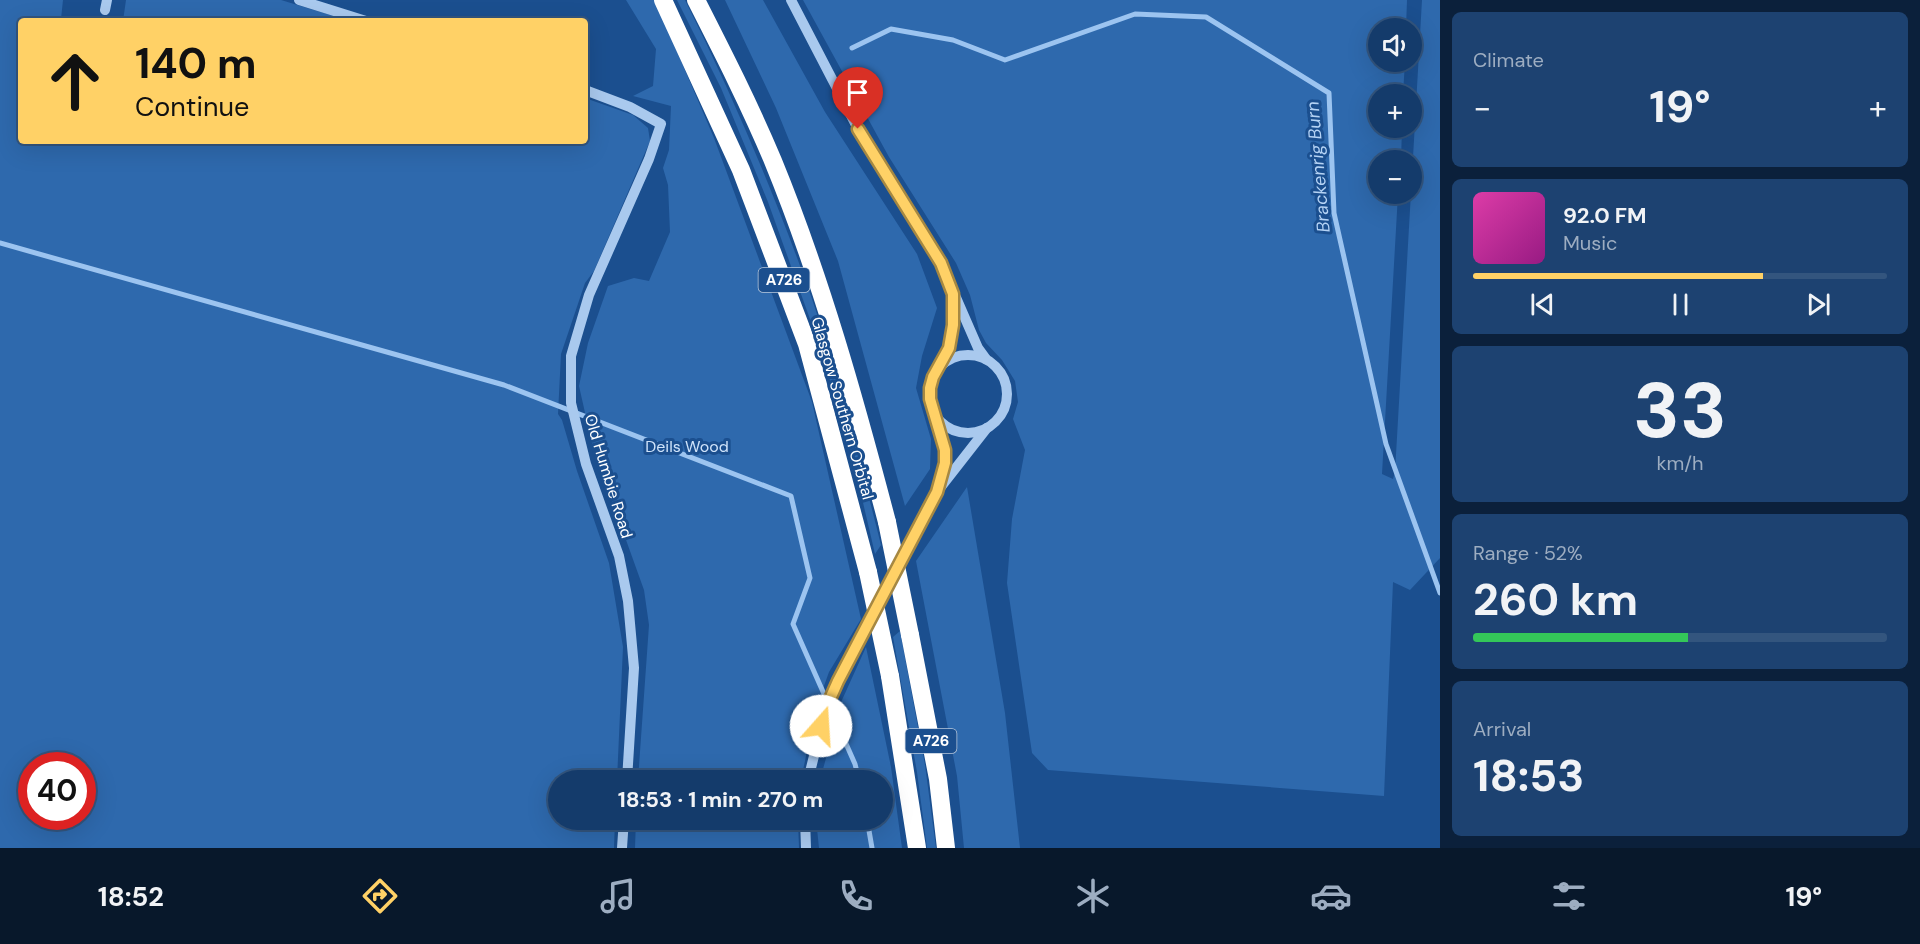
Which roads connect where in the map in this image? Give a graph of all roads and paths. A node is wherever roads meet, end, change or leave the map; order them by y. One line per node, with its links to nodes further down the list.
1 (299, 0): 5 (street)
2 (663, 0): 19 (highway, Glasgow Southern Orbital / A726, bridge)
3 (696, 0): 20 (highway, Glasgow Southern Orbital / A726, bridge)
4 (791, 0): 7 (street)
5 (356, 18)
6 (588, 91): 13 (street, Old Humbie Road)
7 (953, 294): 8 (street); 9 (street)
8 (986, 359): 9 (street); 11 (street)
9 (940, 367): 10 (street)
10 (933, 410): 11 (street); 12 (street)
11 (987, 428): 12 (street)
12 (937, 492): 14 (street)
13 (628, 770)
14 (810, 770)
15 (623, 830): 17 (street)
16 (805, 830): 18 (street)
17 (622, 848)
18 (806, 848)
19 (917, 848)
20 (946, 848)

